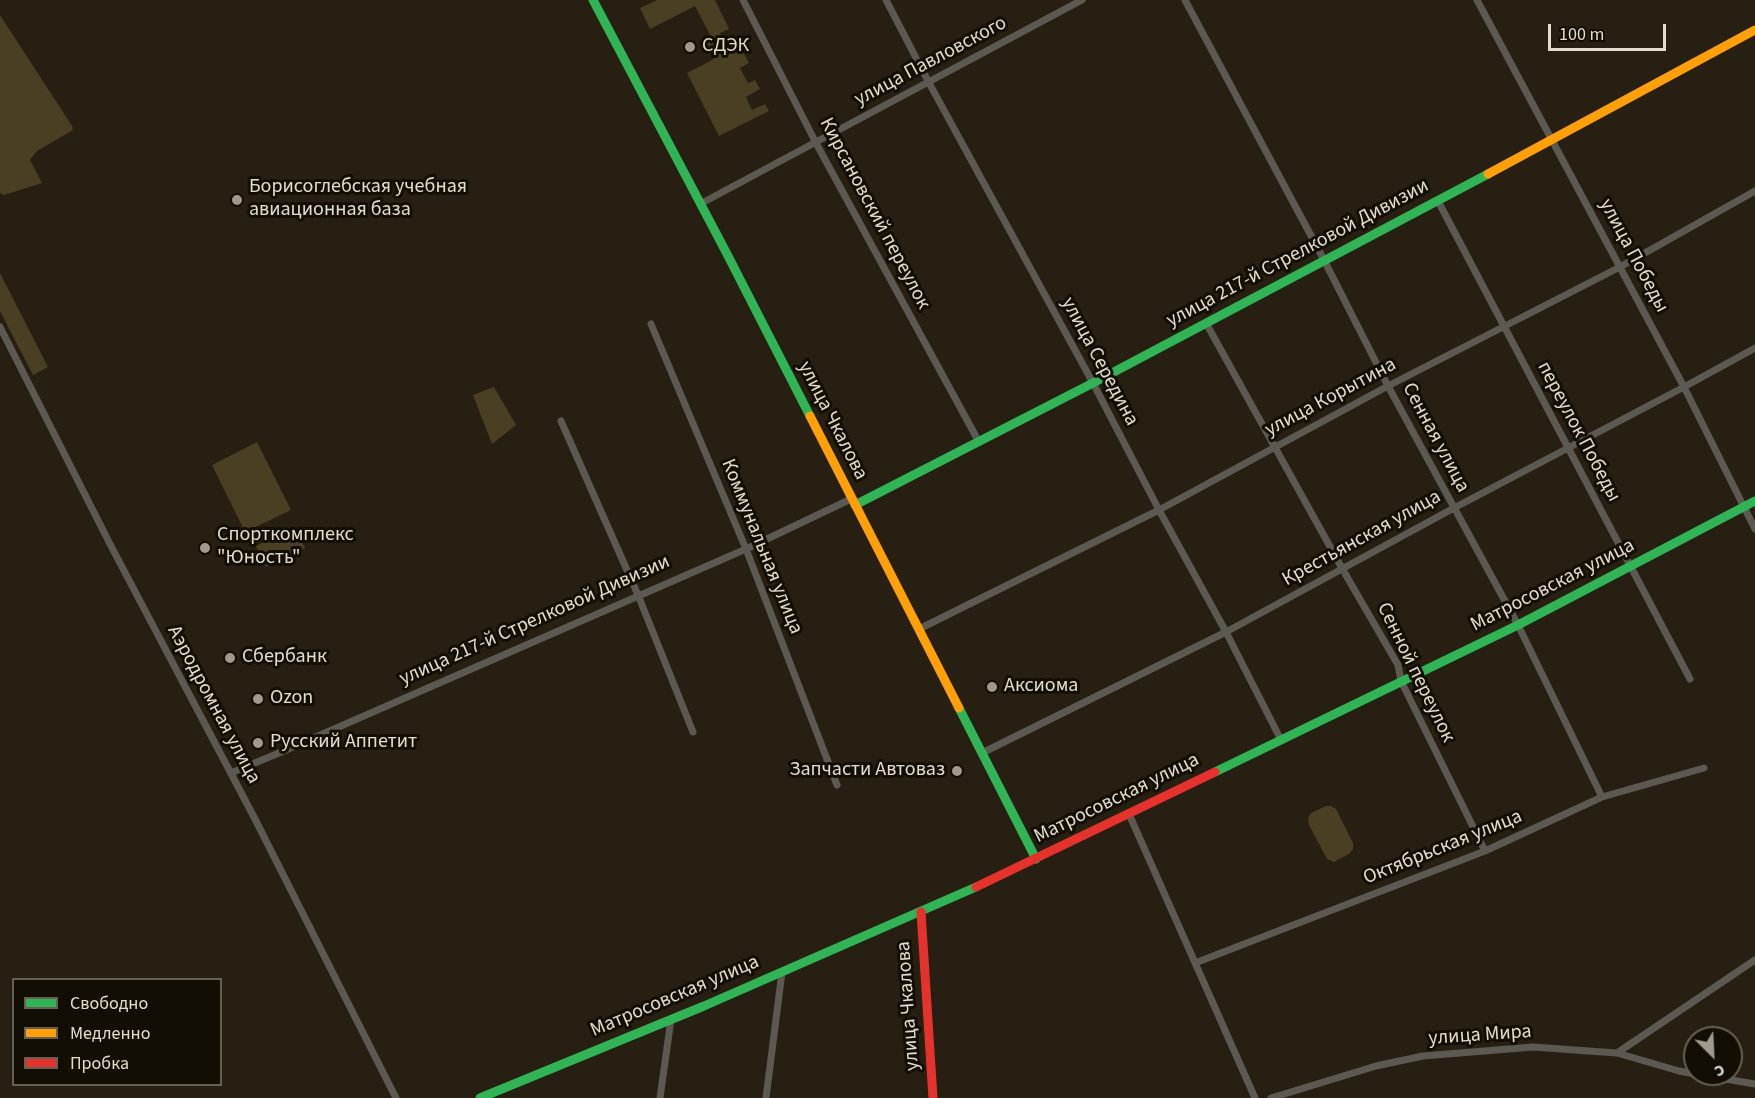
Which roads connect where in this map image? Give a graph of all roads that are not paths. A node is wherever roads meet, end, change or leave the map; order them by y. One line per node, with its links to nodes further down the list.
1 (594, 0): 13 (main road, улица Чкалова)
2 (743, 0): 10 (street, Кирсановский переулок)
3 (886, 0): 8 (street, улица Середина)
4 (1082, 0): 8 (street, улица Павловского)
5 (1185, 0): 14 (street, Сенная улица)
6 (1477, 0): 9 (street, улица Победы)
7 (1755, 30): 9 (main road, улица 217-й Стрелковой Дивизии)
8 (928, 81): 10 (street, улица Павловского); 21 (street, улица Середина)
9 (1551, 141): 12 (main road, улица 217-й Стрелковой Дивизии); 15 (street, улица Победы)
10 (816, 143): 13 (street, улица Павловского); 25 (street, Кирсановский переулок)
11 (1755, 191): 15 (street, улица Корытина)
12 (1438, 201): 14 (main road, улица 217-й Стрелковой Дивизии); 19 (street, переулок Победы)
13 (700, 204): 29 (main road, улица Чкалова)
14 (1324, 260): 16 (main road, улица 217-й Стрелковой Дивизии); 22 (street, Сенная улица)
15 (1620, 267): 19 (street, улица Корытина); 23 (street, улица Победы)
16 (1206, 323): 21 (main road, улица 217-й Стрелковой Дивизии); 26 (street, Сенной переулок)
17 (651, 324): 34 (street, Коммунальная улица)
18 (0, 327): 47 (street, Аэродромная улица)
19 (1504, 327): 22 (street, улица Корытина); 27 (street, переулок Победы)
20 (1755, 348): 23 (street, Крестьянская улица)
21 (1093, 384): 25 (main road, улица 217-й Стрелковой Дивизии); 32 (street, улица Середина)
22 (1388, 386): 26 (street, улица Корытина); 31 (street, Сенная улица)
23 (1684, 387): 27 (street, Крестьянская улица); 30 (street, улица Победы)
24 (561, 421): 37 (street)
25 (979, 442): 29 (main road, улица 217-й Стрелковой Дивизии)
26 (1275, 447): 32 (street, улица Корытина); 36 (street, Сенной переулок)
27 (1569, 447): 31 (street, Крестьянская улица); 35 (street, переулок Победы)
28 (1755, 501): 30 (main road, Матросовская улица)
29 (853, 502): 34 (street, улица 217-й Стрелковой Дивизии); 39 (main road, улица Чкалова)
30 (1743, 507): 33 (street, улица Победы); 35 (main road, Матросовская улица)
31 (1454, 508): 36 (street, Крестьянская улица); 38 (street, Сенная улица)
32 (1159, 510): 39 (street, улица Корытина); 40 (street, улица Середина)
33 (1755, 529)
34 (746, 549): 37 (street, улица 217-й Стрелковой Дивизии); 48 (street, Коммунальная улица)
35 (1630, 567): 38 (main road, Матросовская улица); 41 (street, переулок Победы)
36 (1343, 570): 40 (street, Крестьянская улица); 42 (street, Сенной переулок)
37 (638, 595): 43 (street); 47 (street, улица 217-й Стрелковой Дивизии)
38 (1518, 625): 42 (main road, Матросовская улица); 49 (street, Сенная улица)
39 (919, 629): 45 (main road, улица Чкалова)
40 (1226, 632): 44 (street, улица Середина); 45 (street, Крестьянская улица)
41 (1690, 679)
42 (1401, 681): 44 (main road, Матросовская улица); 51 (street, Сенной переулок)
43 (693, 732)
44 (1281, 740): 50 (main road, Матросовская улица)
45 (982, 753): 52 (main road, улица Чкалова)
46 (1704, 768): 49 (street, Октябрьская улица)
47 (231, 772): 60 (street, Аэродромная улица)
48 (837, 785)
49 (1602, 797): 51 (street, Октябрьская улица)
50 (1130, 814): 52 (main road, Матросовская улица); 55 (street)
51 (1485, 851): 55 (street, Октябрьская улица)
52 (1036, 858): 53 (main road, Матросовская улица)
53 (921, 912): 56 (main road, Матросовская улица); 64 (main road, улица Чкалова)
54 (1755, 960): 58 (street)
55 (1195, 963): 65 (street)
56 (782, 972): 57 (main road, Матросовская улица); 63 (street)
57 (671, 1020): 61 (main road, Матросовская улица); 62 (street)
58 (1617, 1053): 59 (street, улица Мира); 66 (street, улица Мира)
59 (1683, 1072)
60 (396, 1098)
61 (480, 1098)
62 (660, 1098)
63 (766, 1098)
64 (933, 1098)
65 (1255, 1098)
66 (1271, 1098)

